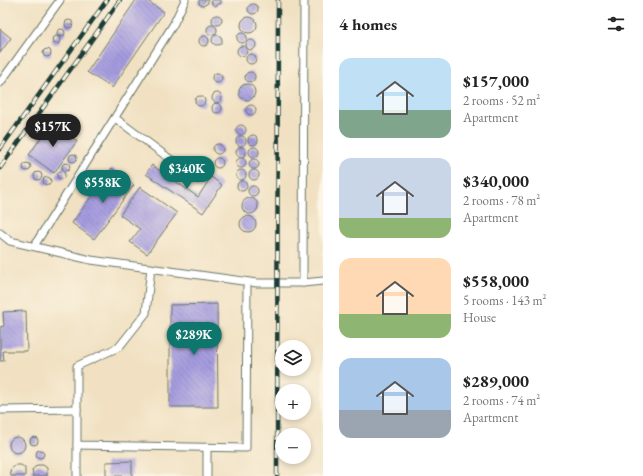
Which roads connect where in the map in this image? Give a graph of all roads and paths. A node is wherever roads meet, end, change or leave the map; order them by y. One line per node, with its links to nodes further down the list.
1 (60, 0): 4 (lane)
2 (185, 0): 5 (lane)
3 (304, 0): 12 (lane)
4 (0, 83)
5 (114, 118): 6 (lane); 8 (lane)
6 (197, 179)
7 (0, 233): 8 (lane)
8 (34, 246): 9 (lane)
9 (151, 268): 11 (lane); 13 (lane)
10 (323, 281): 12 (lane)
11 (247, 282): 12 (lane); 16 (lane)
12 (303, 283)
13 (77, 409): 14 (lane); 15 (lane)
14 (0, 410)
15 (77, 445): 16 (lane); 17 (lane)
16 (207, 447): 18 (lane)
17 (77, 476)
18 (207, 476)

